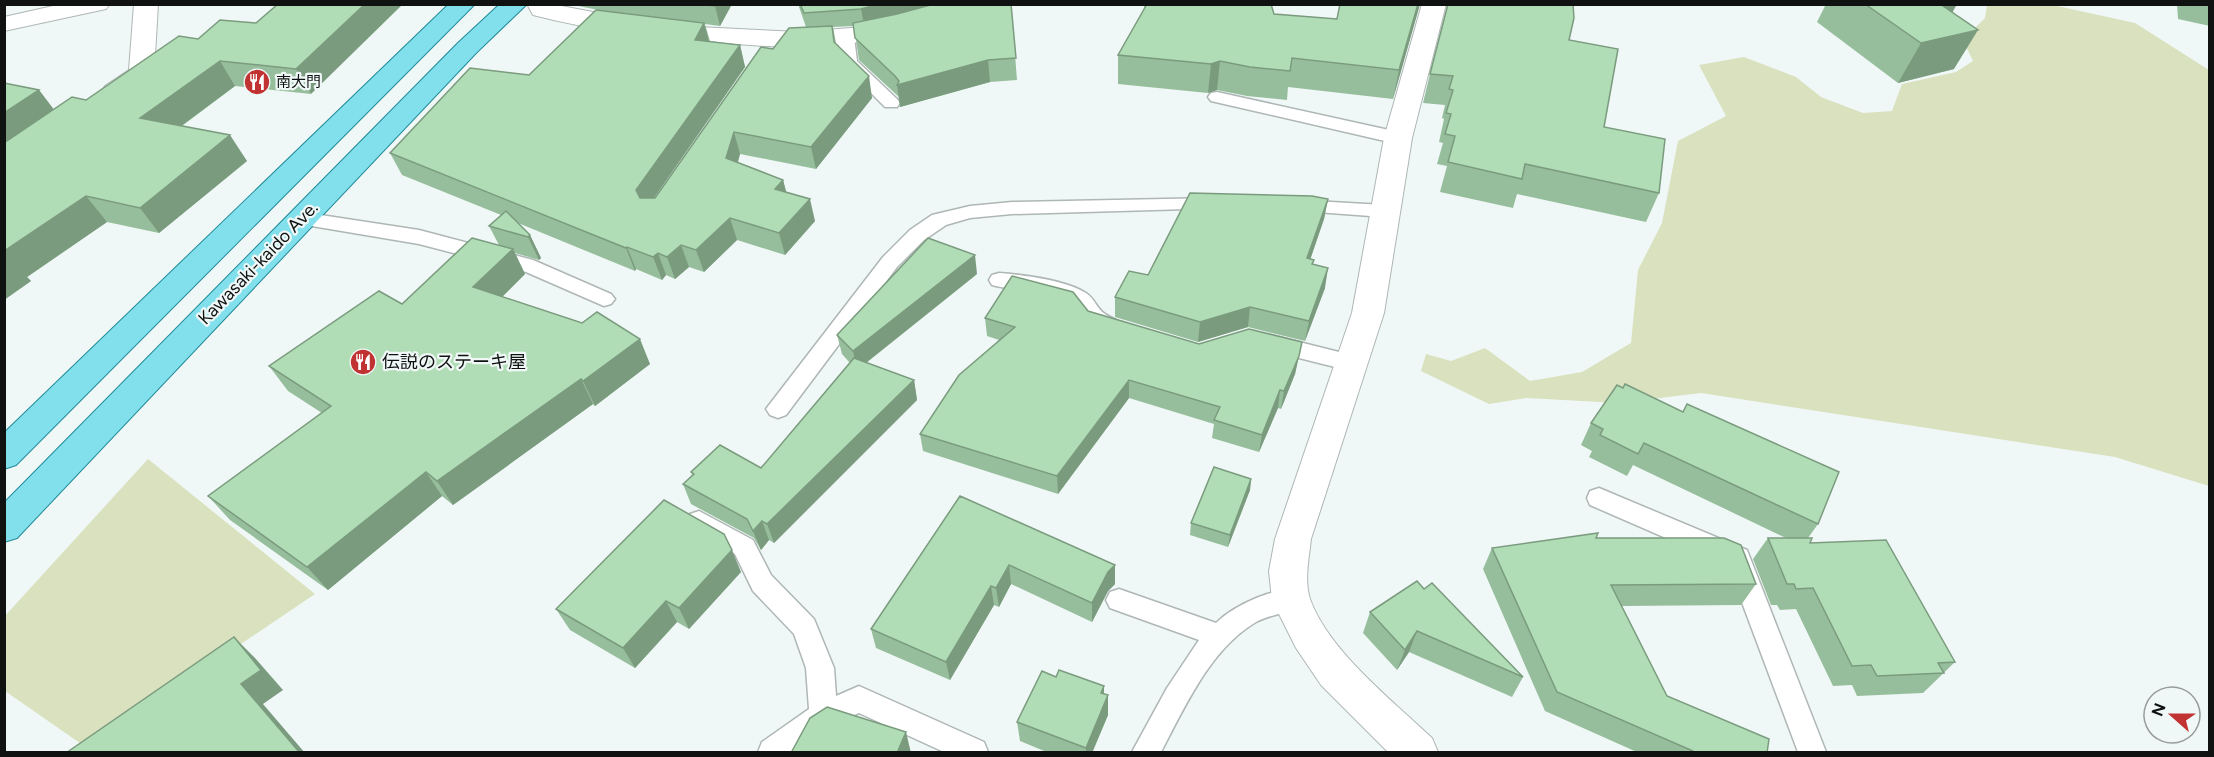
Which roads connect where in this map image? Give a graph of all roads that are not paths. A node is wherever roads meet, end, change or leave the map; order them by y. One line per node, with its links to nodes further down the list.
1 (98, 4): 8 (street)
2 (146, 4): 12 (street)
3 (463, 4): 24 (main road)
4 (515, 4): 17 (main road, Kawasaki-kaido Ave.)
5 (539, 4): 9 (street)
6 (981, 4): 9 (street)
7 (1434, 4): 13 (street)
8 (4, 24)
9 (846, 37): 11 (lane)
10 (1217, 97): 13 (lane)
11 (891, 103)
12 (92, 107)
13 (1398, 138): 16 (street)
14 (1240, 204): 23 (lane)
15 (1275, 205): 16 (lane)
16 (1384, 212): 22 (street)
17 (301, 218): 19 (lane); 27 (main road, Kawasaki-kaido Ave.)
18 (999, 280): 20 (lane)
19 (604, 299)
20 (1130, 332)
21 (1247, 336): 22 (lane)
22 (1351, 363): 29 (street)
23 (778, 409)
24 (4, 455)
25 (1599, 498): 36 (lane)
26 (678, 510): 31 (lane)
27 (4, 527)
28 (1119, 600): 30 (lane)
29 (1291, 600): 30 (lane); 35 (street)
30 (1220, 636): 34 (lane)
31 (823, 715): 32 (lane); 33 (lane)
32 (772, 753)
33 (974, 753)
34 (1146, 753)
35 (1418, 753)
36 (1812, 753)

